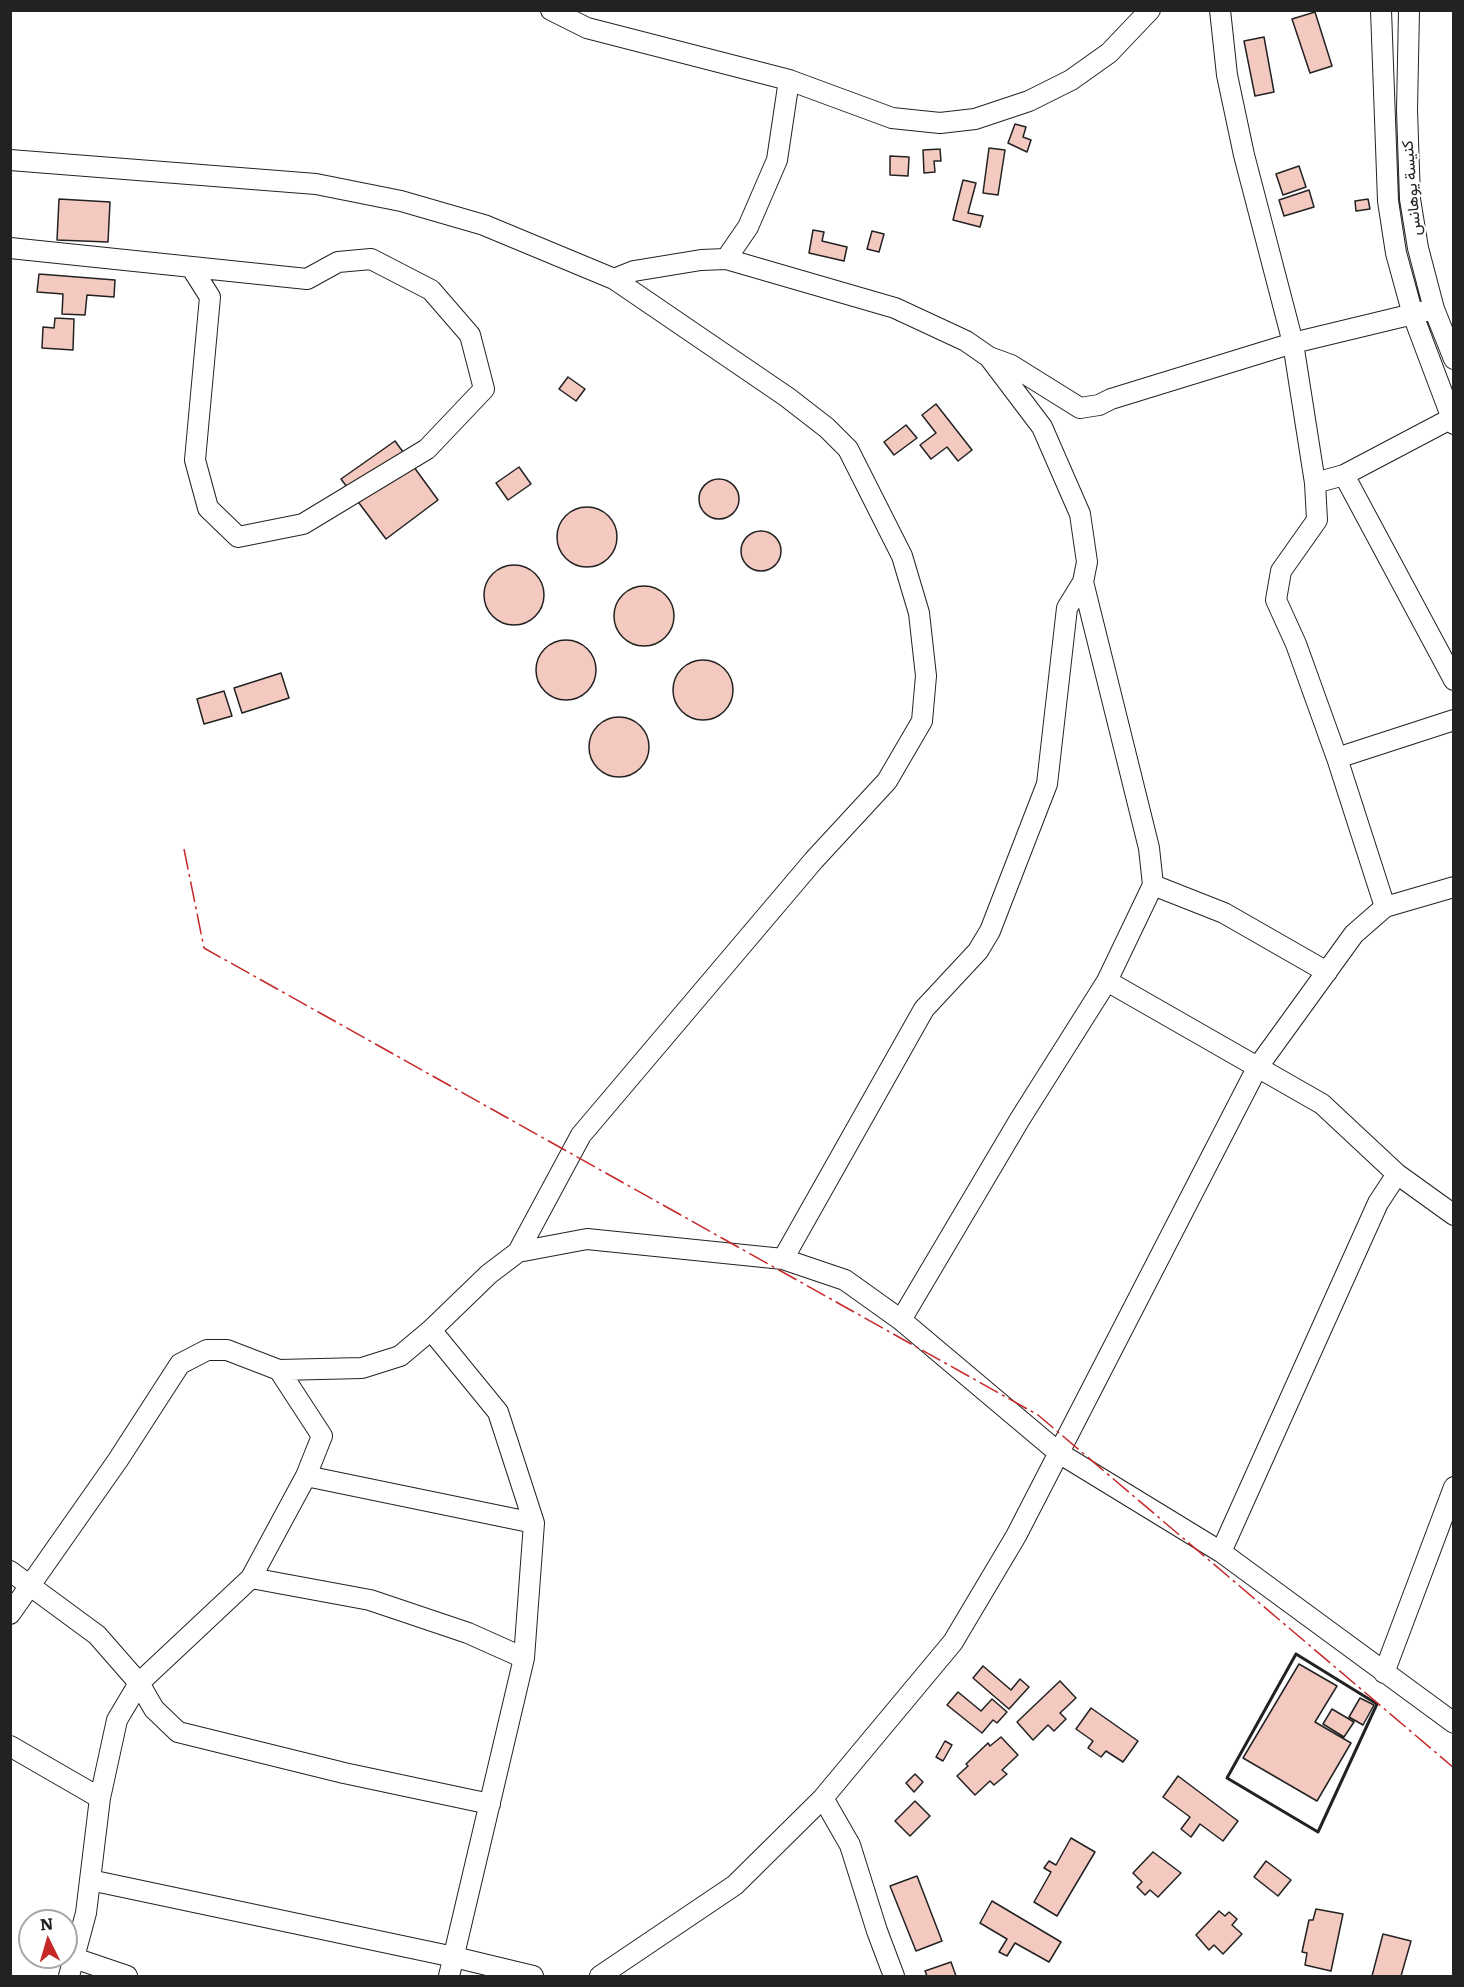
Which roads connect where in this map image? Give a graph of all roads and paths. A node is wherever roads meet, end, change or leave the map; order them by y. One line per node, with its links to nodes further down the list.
1 (552, 10): 6 (street)
2 (1150, 10): 6 (street)
3 (1220, 10): 16 (street)
4 (1381, 10): 8 (street)
5 (1409, 10): 7 (street, كنيسة يوهانس)
6 (789, 80): 11 (street)
7 (1407, 110): 8 (street); 14 (street, كنيسة يوهانس)
8 (1385, 111): 15 (street)
9 (10, 160): 13 (street)
10 (10, 248): 12 (street)
11 (726, 259): 13 (street); 17 (street)
12 (191, 267): 12 (street)
13 (615, 279): 34 (street)
14 (1434, 309): 15 (street); 18 (street, كنيسة يوهانس)
15 (1413, 315): 16 (street); 19 (street)
16 (1293, 343): 17 (street); 21 (street)
17 (989, 357): 22 (street)
18 (1454, 359)
19 (1453, 419): 20 (street)
20 (1344, 475): 21 (street); 23 (street)
21 (1315, 483): 25 (street)
22 (1083, 582): 26 (street); 35 (street)
23 (1454, 680)
24 (1454, 720): 25 (street)
25 (1337, 758): 28 (street)
26 (1153, 885): 29 (street); 30 (street)
27 (1454, 887): 28 (street)
28 (1385, 908): 29 (street)
29 (1327, 972): 31 (street)
30 (1107, 981): 31 (street); 36 (street)
31 (1257, 1068): 32 (street); 39 (street)
32 (1397, 1174): 33 (street); 43 (street)
33 (1454, 1215)
34 (518, 1252): 35 (street); 37 (street)
35 (783, 1259): 36 (street)
36 (901, 1320): 39 (street)
37 (431, 1330): 38 (street); 42 (street)
38 (279, 1370): 40 (street); 46 (street)
39 (1059, 1453): 43 (street); 54 (street)
40 (306, 1476): 42 (street); 45 (street)
41 (1454, 1487): 49 (street)
42 (534, 1523): 48 (street)
43 (1221, 1552): 49 (street)
44 (10, 1571): 46 (street)
45 (251, 1578): 48 (street); 50 (street)
46 (29, 1584): 47 (street); 50 (street)
47 (10, 1614)
48 (524, 1658): 55 (street)
49 (1384, 1673): 51 (street)
50 (138, 1683): 53 (street); 55 (street)
51 (1454, 1723)
52 (10, 1746): 53 (street)
53 (100, 1798): 56 (street)
54 (823, 1798): 60 (street); 65 (street)
55 (490, 1804): 58 (street)
56 (90, 1880): 57 (street); 58 (street)
57 (78, 1944)
58 (454, 1957): 62 (street); 63 (street)
59 (78, 1968): 61 (street)
60 (628, 1969): 64 (street)
61 (127, 1977)
62 (449, 1977)
63 (533, 1977)
64 (600, 1977)
65 (894, 1977)

